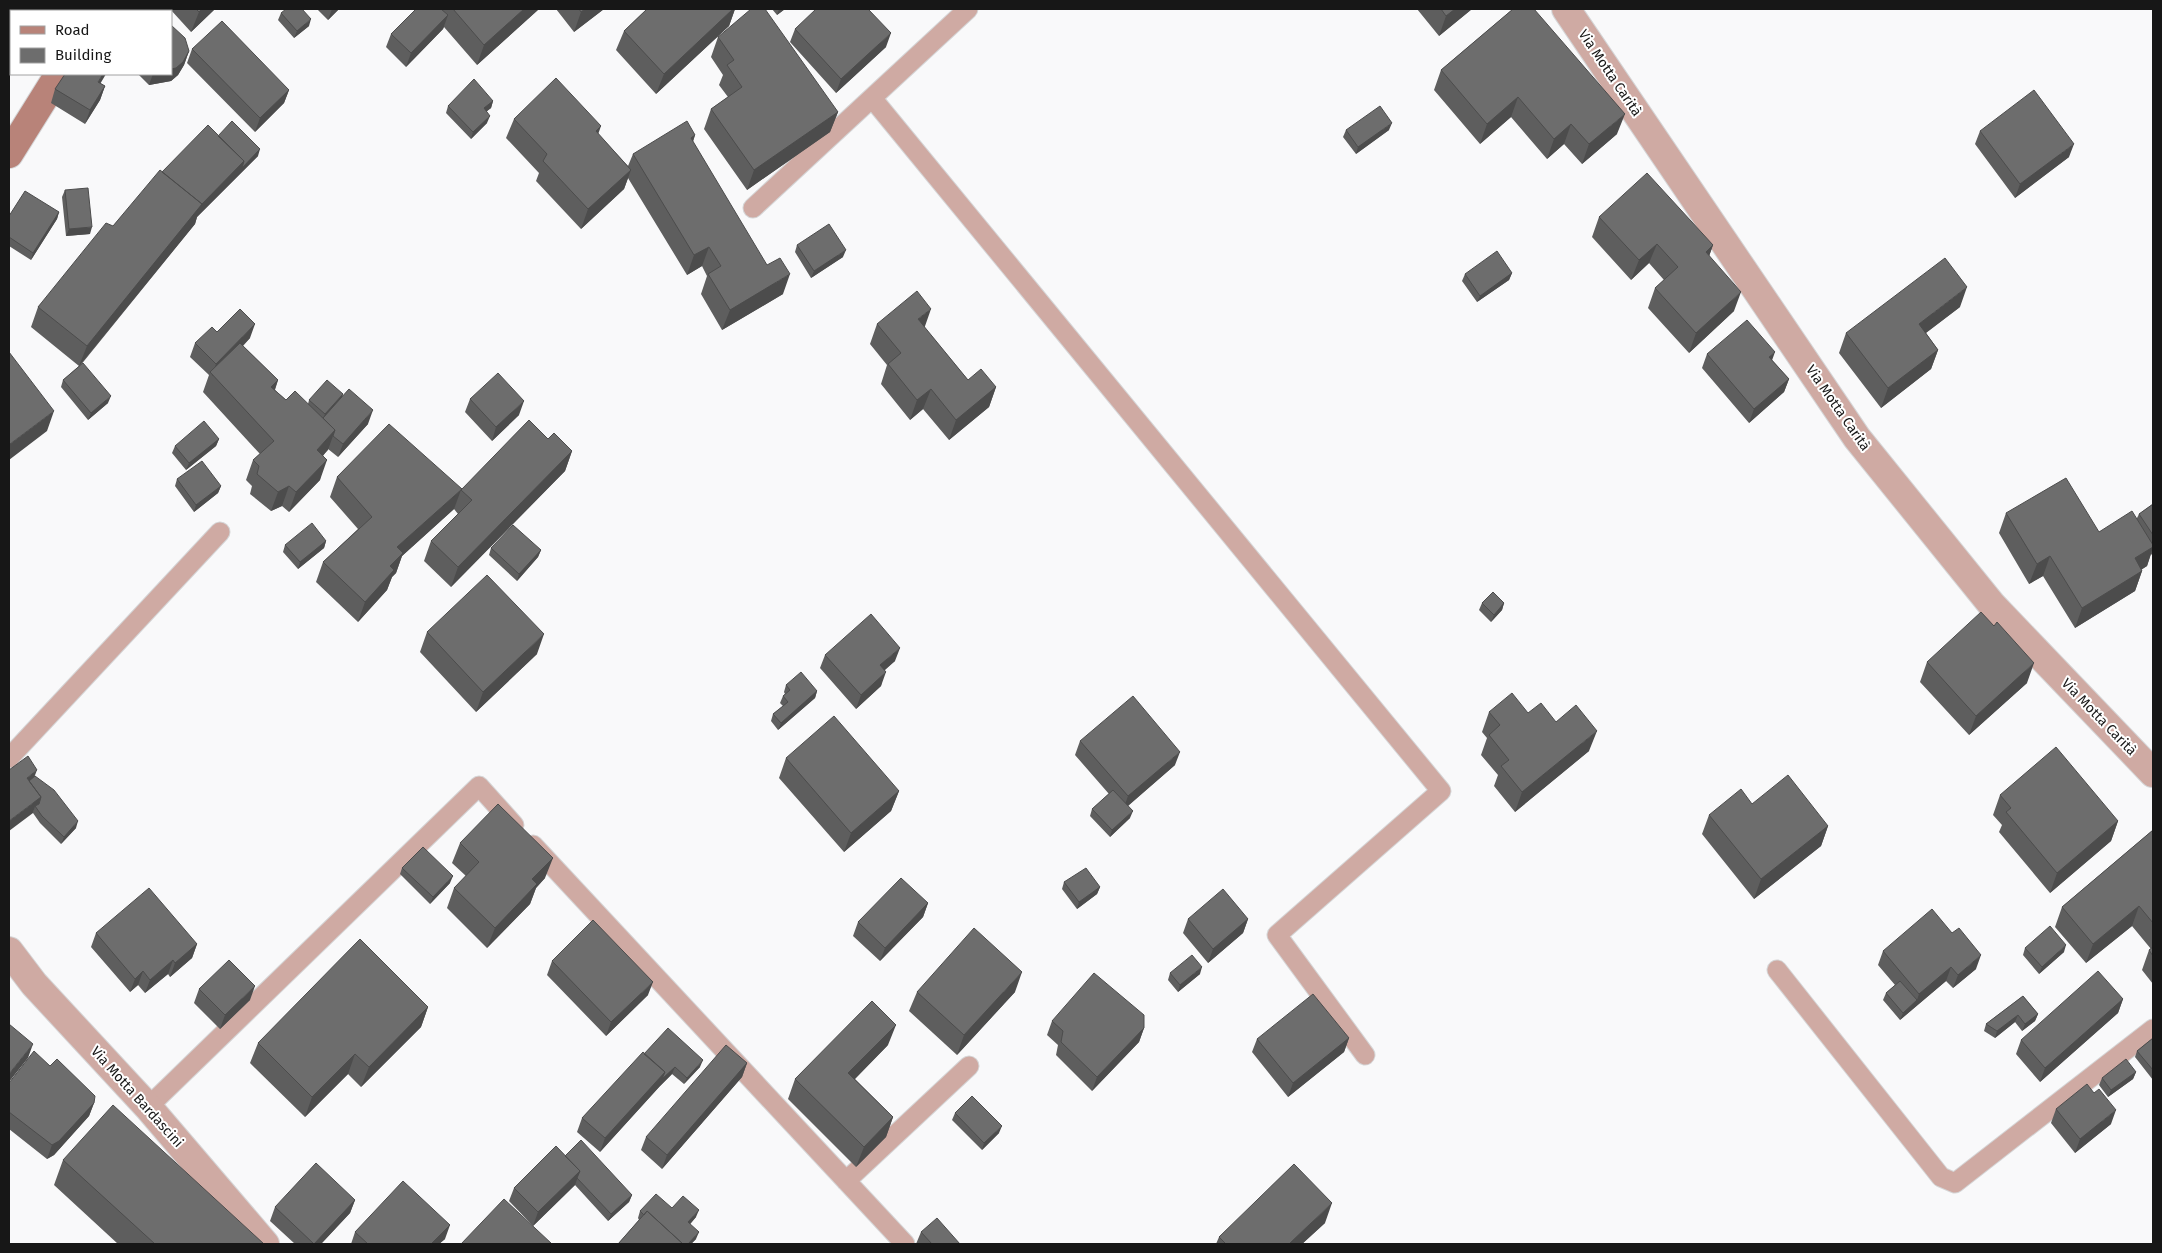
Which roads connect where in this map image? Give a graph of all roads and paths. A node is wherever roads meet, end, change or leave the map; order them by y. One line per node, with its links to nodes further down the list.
1 (968, 9): 4 (lane)
2 (1566, 9): 9 (street, Via Motta Carità)
3 (58, 75): 5 (street)
4 (872, 98): 6 (lane); 13 (lane)
5 (9, 154)
6 (753, 208)
7 (220, 532): 8 (lane)
8 (9, 758)
9 (2153, 773)
10 (9, 951): 15 (street, Via Motta Bardascini)
11 (1777, 970): 12 (lane)
12 (2153, 1029)
13 (1365, 1055)
14 (969, 1066): 16 (lane)
15 (148, 1107): 16 (lane); 17 (street, Via Motta Bardascini)
16 (846, 1181): 18 (lane)
17 (264, 1244)
18 (905, 1244)

